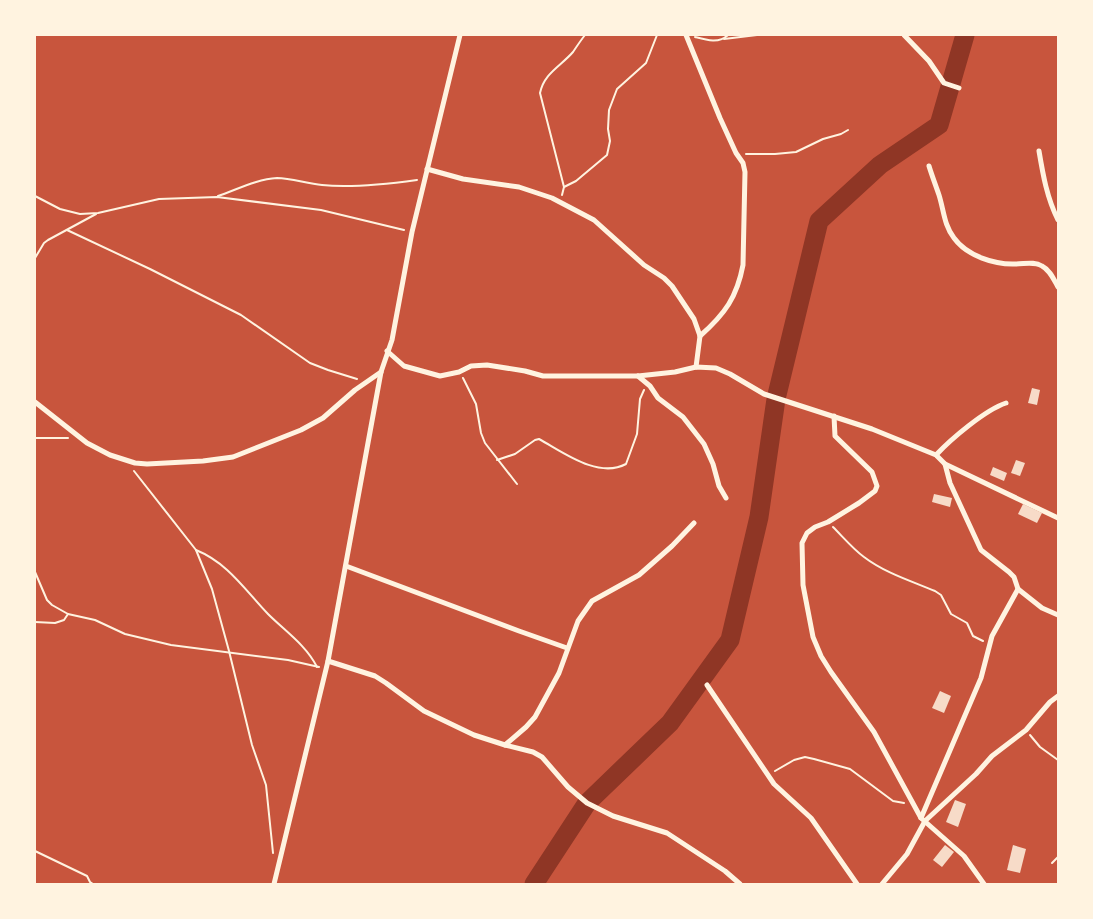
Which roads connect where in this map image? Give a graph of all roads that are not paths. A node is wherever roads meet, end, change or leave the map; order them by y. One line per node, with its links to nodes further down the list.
1 (460, 35): 7 (street)
2 (687, 35): 10 (street)
3 (904, 35): 4 (street)
4 (959, 88)
5 (1039, 151): 8 (street)
6 (929, 166): 9 (street)
7 (427, 170): 10 (street); 11 (street)
8 (1058, 220)
9 (1058, 287)
10 (700, 336): 12 (street)
11 (387, 352): 13 (street); 14 (street)
12 (696, 367): 14 (street); 17 (street)
13 (381, 372): 15 (street); 23 (street)
14 (638, 376): 20 (street)
15 (35, 402)
16 (1006, 403): 18 (street)
17 (834, 416): 18 (street); 31 (street)
18 (936, 455): 19 (street)
19 (945, 464): 21 (street); 24 (street)
20 (726, 498)
21 (1058, 518)
22 (694, 523): 26 (street)
23 (346, 566): 26 (street); 27 (street)
24 (1018, 589): 25 (street); 31 (street)
25 (1058, 615)
26 (567, 648): 30 (street)
27 (328, 661): 30 (street); 32 (street)
28 (707, 685): 34 (street)
29 (1058, 696): 31 (street)
30 (505, 745): 33 (street)
31 (923, 819): 35 (street); 36 (street)
32 (274, 884)
33 (740, 884)
34 (857, 884)
35 (882, 884)
36 (984, 884)

